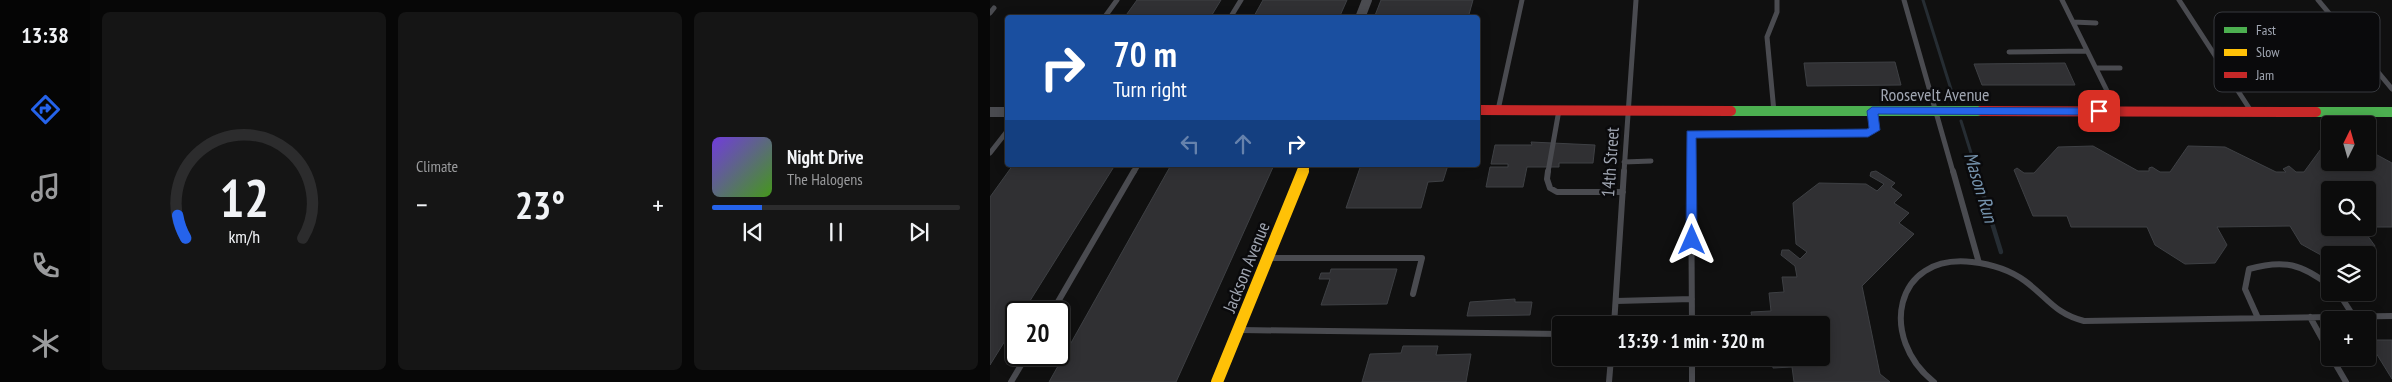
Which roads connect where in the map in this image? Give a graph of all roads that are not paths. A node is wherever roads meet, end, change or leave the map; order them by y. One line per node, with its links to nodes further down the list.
1 (1117, 0): 14 (lane)
2 (1240, 0): 15 (lane)
3 (1367, 0): 16 (street)
4 (1522, 0): 28 (lane)
5 (1636, 0): 30 (lane, 14th Street)
6 (1777, 0): 35 (lane)
7 (1904, 0): 36 (lane)
8 (2062, 0): 17 (lane)
9 (2179, 0): 21 (lane)
10 (2318, 0): 12 (lane)
11 (994, 8): 13 (lane)
12 (2328, 12)
13 (990, 13)
14 (1106, 15)
15 (1232, 15)
16 (1361, 15)
17 (2073, 22): 18 (lane); 19 (lane)
18 (2096, 23)
19 (2087, 51): 20 (lane); 22 (lane)
20 (2009, 52)
21 (2214, 54)
22 (2096, 68): 23 (lane); 32 (lane)
23 (2120, 68)
24 (2380, 74): 25 (lane)
25 (2392, 89)
26 (2238, 92): 37 (lane)
27 (1480, 110): 28 (street, Roosevelt Avenue)
28 (1498, 110): 29 (street, Roosevelt Avenue)
29 (1559, 110): 30 (street, Roosevelt Avenue); 45 (lane)
30 (1628, 110): 35 (street, Roosevelt Avenue); 42 (lane, 14th Street)
31 (1872, 111): 35 (street, Roosevelt Avenue); 36 (street, Roosevelt Avenue); 50 (lane)
32 (2117, 111): 36 (street, Roosevelt Avenue); 37 (street, Roosevelt Avenue)
33 (990, 112): 34 (street)
34 (1005, 112)
35 (1774, 112)
36 (1935, 112): 47 (lane)
37 (2251, 112): 38 (street, Roosevelt Avenue)
38 (2392, 112)
39 (1005, 134): 40 (lane)
40 (990, 153)
41 (1651, 161): 42 (lane)
42 (1624, 162): 45 (lane, 14th Street)
43 (1137, 167): 51 (lane)
44 (1304, 167): 46 (street, Jackson Avenue)
45 (1622, 192): 52 (lane, 14th Street)
46 (1269, 258): 49 (lane); 60 (street, Jackson Avenue)
47 (1979, 263): 57 (lane); 71 (lane)
48 (2321, 279): 57 (lane)
49 (1413, 294)
50 (1692, 299): 52 (lane); 54 (lane)
51 (1058, 301)
52 (1616, 301): 53 (lane, 14th Street)
53 (1615, 316)
54 (1692, 316)
55 (2376, 316): 56 (lane)
56 (2392, 316)
57 (2258, 318): 58 (lane)
58 (2310, 318): 59 (lane); 62 (lane)
59 (2321, 318)
60 (1239, 330): 61 (lane); 68 (street, Jackson Avenue)
61 (1552, 334)
62 (2321, 337)
63 (1020, 366): 67 (lane)
64 (1610, 366): 69 (lane)
65 (1692, 366): 70 (lane)
66 (2337, 366): 72 (lane)
67 (1011, 382)
68 (1217, 382)
69 (1609, 382)
70 (1692, 382)
71 (1934, 382)
72 (2346, 382)

